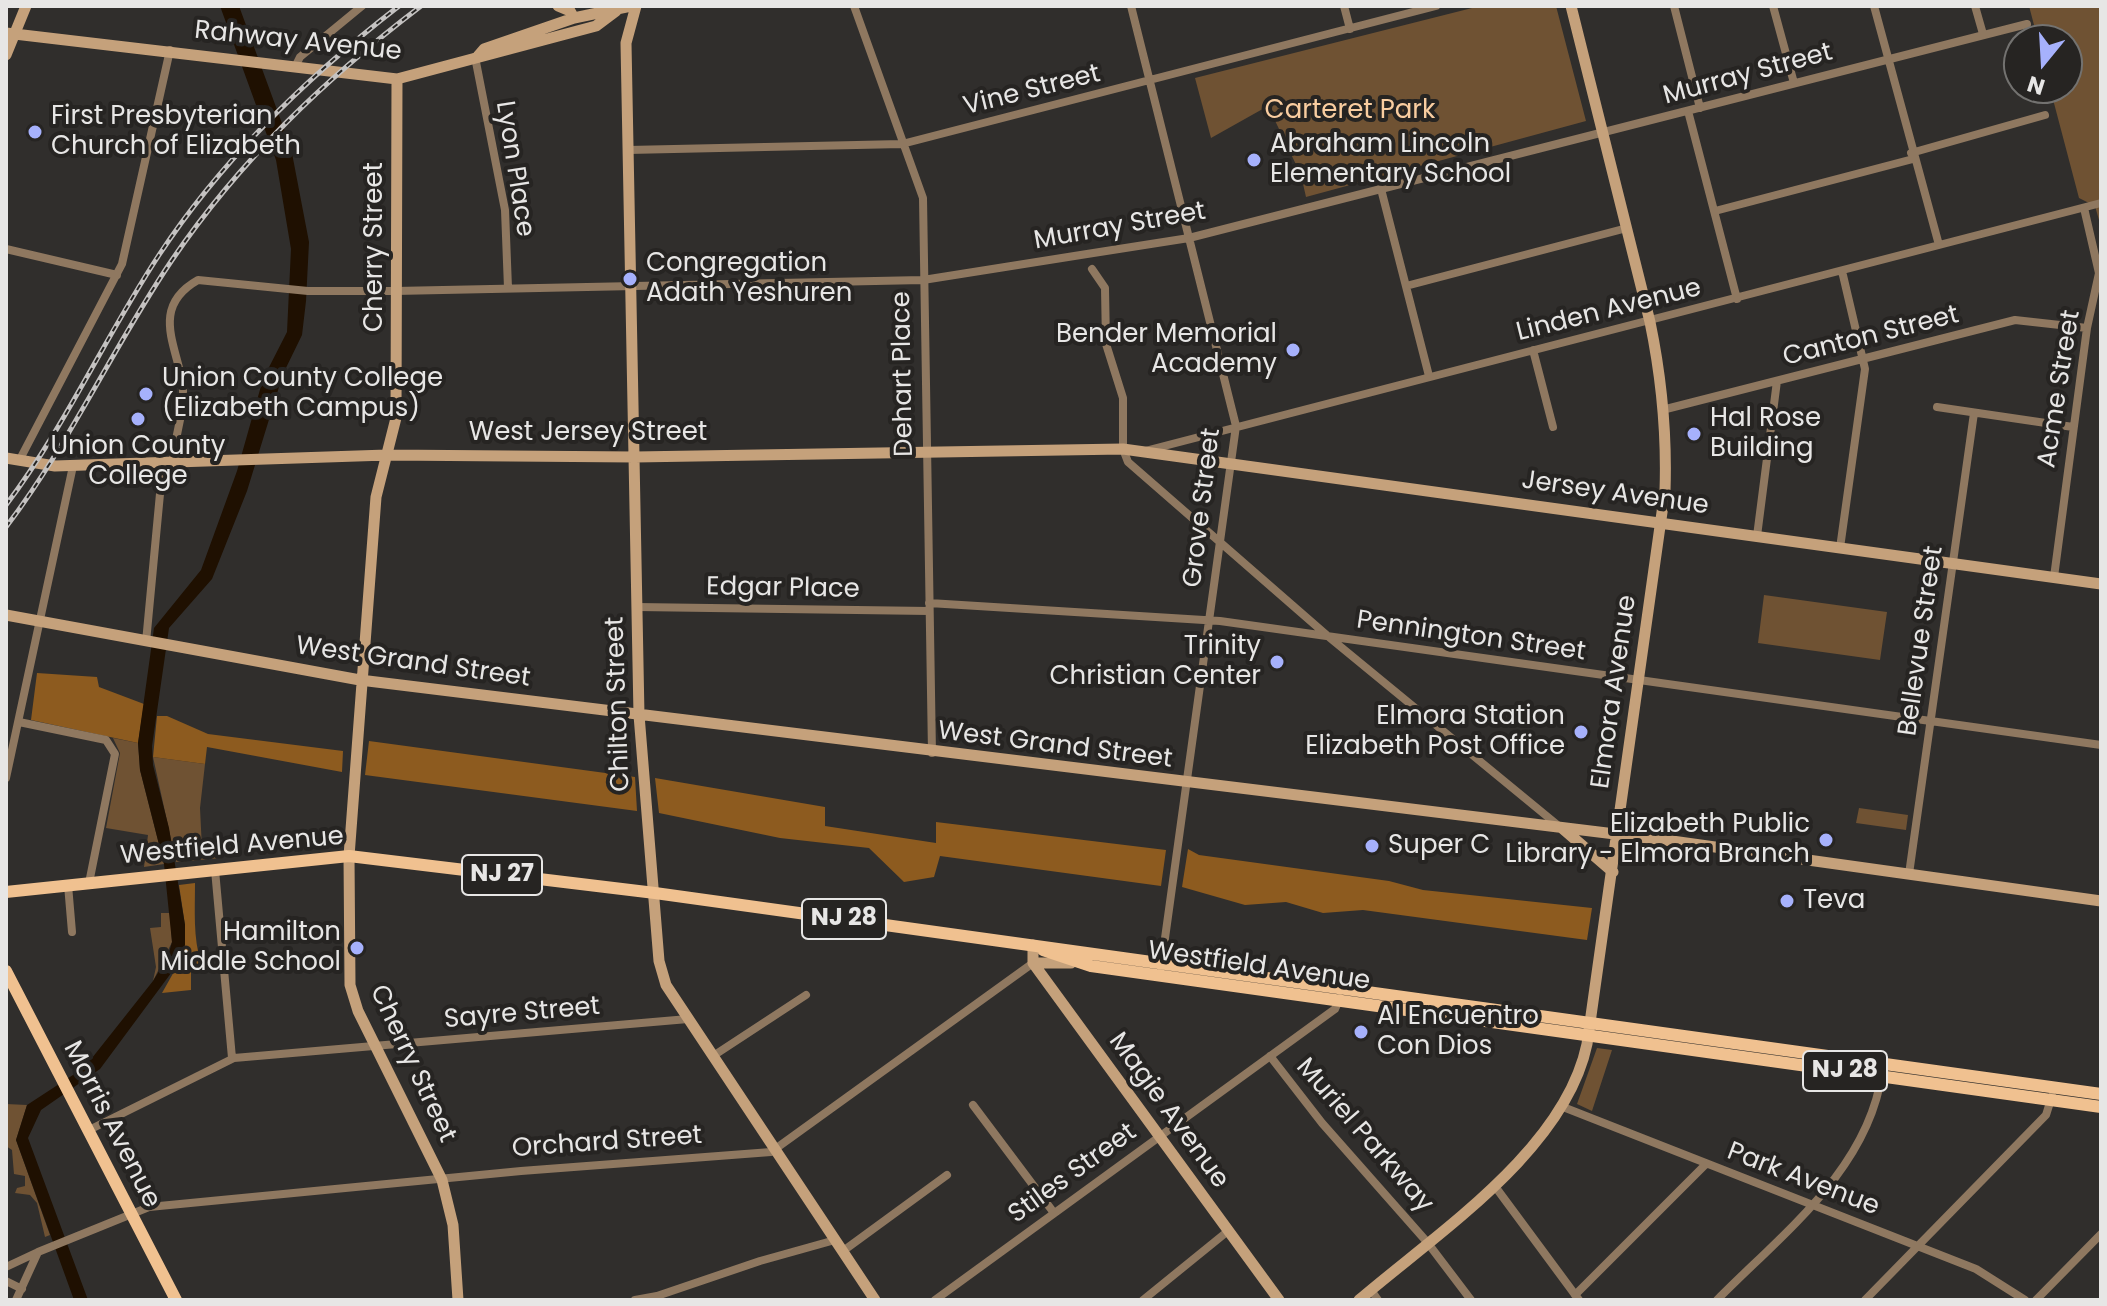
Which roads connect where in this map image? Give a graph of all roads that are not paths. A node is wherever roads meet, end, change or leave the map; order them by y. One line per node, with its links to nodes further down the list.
1 (26, 6): 18 (street)
2 (362, 6): 26 (street)
3 (558, 6): 15 (street)
4 (633, 6): 14 (street, Rahway Avenue); 20 (street, Chilton Street)
5 (854, 6): 34 (street, Dehart Place)
6 (1131, 6): 28 (street, Grove Street)
7 (1344, 6): 16 (street)
8 (1436, 6): 16 (street, Vine Street)
9 (1571, 6): 33 (street, Elmora Avenue)
10 (1674, 6): 30 (street)
11 (1773, 6): 29 (street)
12 (1874, 6): 25 (street)
13 (1975, 6): 19 (street)
14 (616, 11): 15 (street, Rahway Avenue); 20 (street, Chilton Street); 21 (street, Rahway Avenue)
15 (574, 18): 21 (street); 24 (street, Rahway Avenue)
16 (1350, 29): 28 (street, Vine Street)
17 (2003, 29): 19 (street, Murray Street)
18 (11, 33): 22 (street, Rahway Avenue); 23 (street)
19 (1983, 34): 25 (street, Murray Street)
20 (626, 42): 35 (street, Chilton Street)
21 (538, 43): 24 (street, Rahway Avenue)
22 (170, 50): 26 (street, Rahway Avenue); 47 (street)
23 (6, 54)
24 (476, 56): 27 (street, Rahway Avenue); 51 (street, Lyon Place)
25 (1887, 59): 29 (street, Murray Street); 36 (street)
26 (296, 65): 27 (street, Rahway Avenue)
27 (397, 79): 52 (street, Cherry Street)
28 (1149, 81): 34 (street, Vine Street); 42 (street, Grove Street)
29 (1794, 83): 30 (street, Murray Street)
30 (1700, 108): 31 (street, Murray Street)
31 (1688, 111): 33 (street, Murray Street); 40 (street)
32 (2045, 115): 36 (street)
33 (1604, 133): 37 (street, Murray Street); 41 (street, Elmora Avenue)
34 (902, 144): 35 (street, Vine Street); 48 (street, Dehart Place)
35 (628, 150): 49 (street, Chilton Street)
36 (1912, 156): 40 (street); 43 (street)
37 (1381, 189): 42 (street, Murray Street); 50 (street)
38 (2101, 203): 39 (street, Linden Avenue)
39 (2084, 208): 43 (street, Linden Avenue); 54 (street, Acme Street)
40 (1715, 211): 53 (street)
41 (1627, 228): 50 (street); 55 (street, Elmora Avenue)
42 (1189, 238): 48 (street, Murray Street); 64 (street, Grove Street)
43 (1939, 245): 46 (street, Linden Avenue)
44 (6, 249): 47 (street)
45 (1092, 269): 67 (street)
46 (1842, 271): 53 (street, Linden Avenue); 58 (street)
47 (117, 275): 73 (street)
48 (923, 280): 49 (street, Murray Street); 68 (street, Dehart Place)
49 (630, 285): 51 (street, Murray Street); 71 (street, Chilton Street)
50 (1406, 286): 59 (street)
51 (508, 288): 52 (street, Murray Street)
52 (395, 291): 70 (street, Cherry Street); 74 (street, Murray Street)
53 (1737, 299): 55 (street, Linden Avenue)
54 (2097, 308): 56 (street, Acme Street)
55 (1650, 322): 57 (street, Linden Avenue); 62 (street, Elmora Avenue)
56 (2087, 328): 58 (street, Canton Street); 66 (street, Acme Street)
57 (1533, 350): 59 (street, Linden Avenue); 65 (street)
58 (1864, 359): 60 (street, Canton Street); 80 (street)
59 (1429, 376): 64 (street, Linden Avenue)
60 (1777, 381): 62 (street, Canton Street); 78 (street)
61 (1937, 407): 63 (street)
62 (1666, 409): 77 (street, Elmora Avenue)
63 (1974, 413): 66 (street); 81 (street, Bellevue Street)
64 (1236, 426): 69 (street, Linden Avenue); 75 (street, Grove Street)
65 (1553, 427)
66 (2073, 427): 82 (street, Acme Street)
67 (1123, 449): 68 (street, West Jersey Street); 69 (street, Jersey Avenue); 79 (street)
68 (926, 451): 71 (street, West Jersey Street); 85 (street, Dehart Place)
69 (1144, 451): 75 (street, Jersey Avenue)
70 (387, 455): 71 (street, West Jersey Street); 74 (street, West Jersey Street); 91 (street, Cherry Street)
71 (635, 457): 84 (street, Chilton Street)
72 (6, 458): 73 (street, West Jersey Street)
73 (19, 461): 76 (street, West Jersey Street)
74 (168, 461): 76 (street, West Jersey Street); 90 (street)
75 (1231, 462): 77 (street, Jersey Avenue); 79 (street, Grove Street)
76 (73, 466): 88 (street)
77 (1661, 523): 78 (street, Jersey Avenue); 92 (street, Elmora Avenue)
78 (1757, 536): 80 (street, Jersey Avenue)
79 (1220, 541): 87 (street, Grove Street); 89 (street)
80 (1840, 548): 81 (street, Jersey Avenue)
81 (1953, 563): 82 (street, Jersey Avenue); 94 (street, Bellevue Street)
82 (2054, 577): 83 (street, Jersey Avenue)
83 (2101, 584)
84 (637, 607): 85 (street, Edgar Place); 93 (street, Chilton Street)
85 (929, 607): 87 (street, Pennington Street); 98 (street, Dehart Place)
86 (6, 615): 88 (street, West Grand Street)
87 (1208, 620): 89 (street, Pennington Street); 100 (street, Grove Street)
88 (39, 622): 90 (street, West Grand Street); 95 (street)
89 (1330, 638): 92 (street, Pennington Street); 101 (street)
90 (149, 643): 91 (street, West Grand Street)
91 (360, 680): 93 (street, West Grand Street); 103 (street, Cherry Street)
92 (1639, 681): 94 (street, Pennington Street); 102 (street, Elmora Avenue)
93 (639, 715): 98 (street, West Grand Street); 110 (street, Chilton Street)
94 (1931, 721): 97 (street, Pennington Street); 106 (street, Bellevue Street)
95 (19, 722): 96 (street); 107 (street)
96 (10, 742): 99 (street)
97 (2101, 745)
98 (932, 753): 100 (street, West Grand Street)
99 (6, 778)
100 (1186, 784): 101 (street, West Grand Street); 116 (street, Grove Street)
101 (1561, 828): 102 (street, West Grand Street); 105 (street)
102 (1618, 835): 105 (street, Elmora Avenue); 106 (street, West Grand Street)
103 (349, 856): 104 (main road, Westfield Avenue / NJ 27); 110 (main road, Westfield Avenue / NJ 27); 122 (street, Cherry Street)
104 (215, 870): 107 (main road, Westfield Avenue / NJ 27); 125 (street)
105 (1613, 872): 121 (street, Elmora Avenue)
106 (1909, 874): 111 (street, West Grand Street)
107 (89, 883): 108 (main road, Westfield Avenue / NJ 27)
108 (68, 885): 109 (main road, Westfield Avenue / NJ 27); 112 (street)
109 (6, 892)
110 (655, 893): 113 (main road, Westfield Avenue / NJ 28); 120 (street, Chilton Street)
111 (2101, 901)
112 (72, 932)
113 (1033, 945): 114 (street); 115 (main road, Westfield Avenue / NJ 28); 116 (main road, Westfield Avenue / NJ 28)
114 (1033, 963): 115 (street); 133 (street, Magie Avenue); 134 (street)
115 (1091, 966): 116 (main road, Westfield Avenue / NJ 28)
116 (1160, 970): 119 (main road, Westfield Avenue / NJ 28)
117 (6, 971): 132 (main road, Morris Avenue)
118 (806, 995): 123 (street)
119 (1341, 995): 121 (main road, Westfield Avenue / NJ 28); 124 (street, Stiles Street)
120 (688, 1019): 122 (street, Sayre Street); 123 (street, Chilton Street)
121 (1590, 1029): 126 (main road, Westfield Avenue / NJ 28); 130 (street, Elmora Avenue)
122 (376, 1047): 125 (street, Sayre Street); 137 (street, Cherry Street)
123 (713, 1056): 134 (street, Chilton Street)
124 (1270, 1056): 133 (street, Stiles Street); 145 (street, Muriel Parkway)
125 (232, 1058): 132 (street, Sayre Street)
126 (1882, 1070): 127 (main road, Westfield Avenue / NJ 28); 139 (street)
127 (2052, 1094): 128 (main road, Westfield Avenue / NJ 28); 131 (main road, Westfield Avenue / NJ 28); 146 (street)
128 (2101, 1094)
129 (973, 1105): 141 (street)
130 (1563, 1107): 135 (street, Park Avenue); 138 (street, Elmora Avenue)
131 (2101, 1107)
132 (89, 1130): 140 (main road, Morris Avenue)
133 (1159, 1135): 141 (street, Stiles Street); 142 (street, Magie Avenue)
134 (775, 1150): 137 (street, Orchard Street); 144 (street, Chilton Street)
135 (1706, 1164): 139 (street, Park Avenue); 153 (street)
136 (947, 1175): 147 (street)
137 (442, 1180): 140 (street, Orchard Street); 156 (street, Cherry Street)
138 (1494, 1185): 145 (street, Elmora Avenue); 153 (street)
139 (1811, 1204): 146 (street, Park Avenue); 164 (street)
140 (131, 1212): 148 (street, Orchard Street); 155 (main road, Morris Avenue)
141 (1054, 1213): 159 (street, Stiles Street)
142 (1228, 1231): 160 (street); 161 (street, Magie Avenue)
143 (2101, 1234): 167 (street)
144 (835, 1240): 147 (street, Chilton Street); 157 (street)
145 (1427, 1242): 152 (street, Elmora Avenue); 163 (street, Muriel Parkway)
146 (1918, 1246): 165 (street); 166 (street, Park Avenue)
147 (843, 1251): 158 (street, Chilton Street)
148 (38, 1252): 149 (street, Orchard Street); 151 (street)
149 (6, 1267)
150 (6, 1281): 151 (street)
151 (22, 1289): 154 (street)
152 (1374, 1295): 162 (street, Elmora Avenue)
153 (1577, 1298)
154 (16, 1300)
155 (176, 1300)
156 (458, 1300)
157 (635, 1300)
158 (875, 1300)
159 (935, 1300)
160 (1143, 1300)
161 (1279, 1300)
162 (1359, 1300)
163 (1471, 1300)
164 (1717, 1300)
165 (1865, 1300)
166 (2025, 1300)
167 (2036, 1300)

